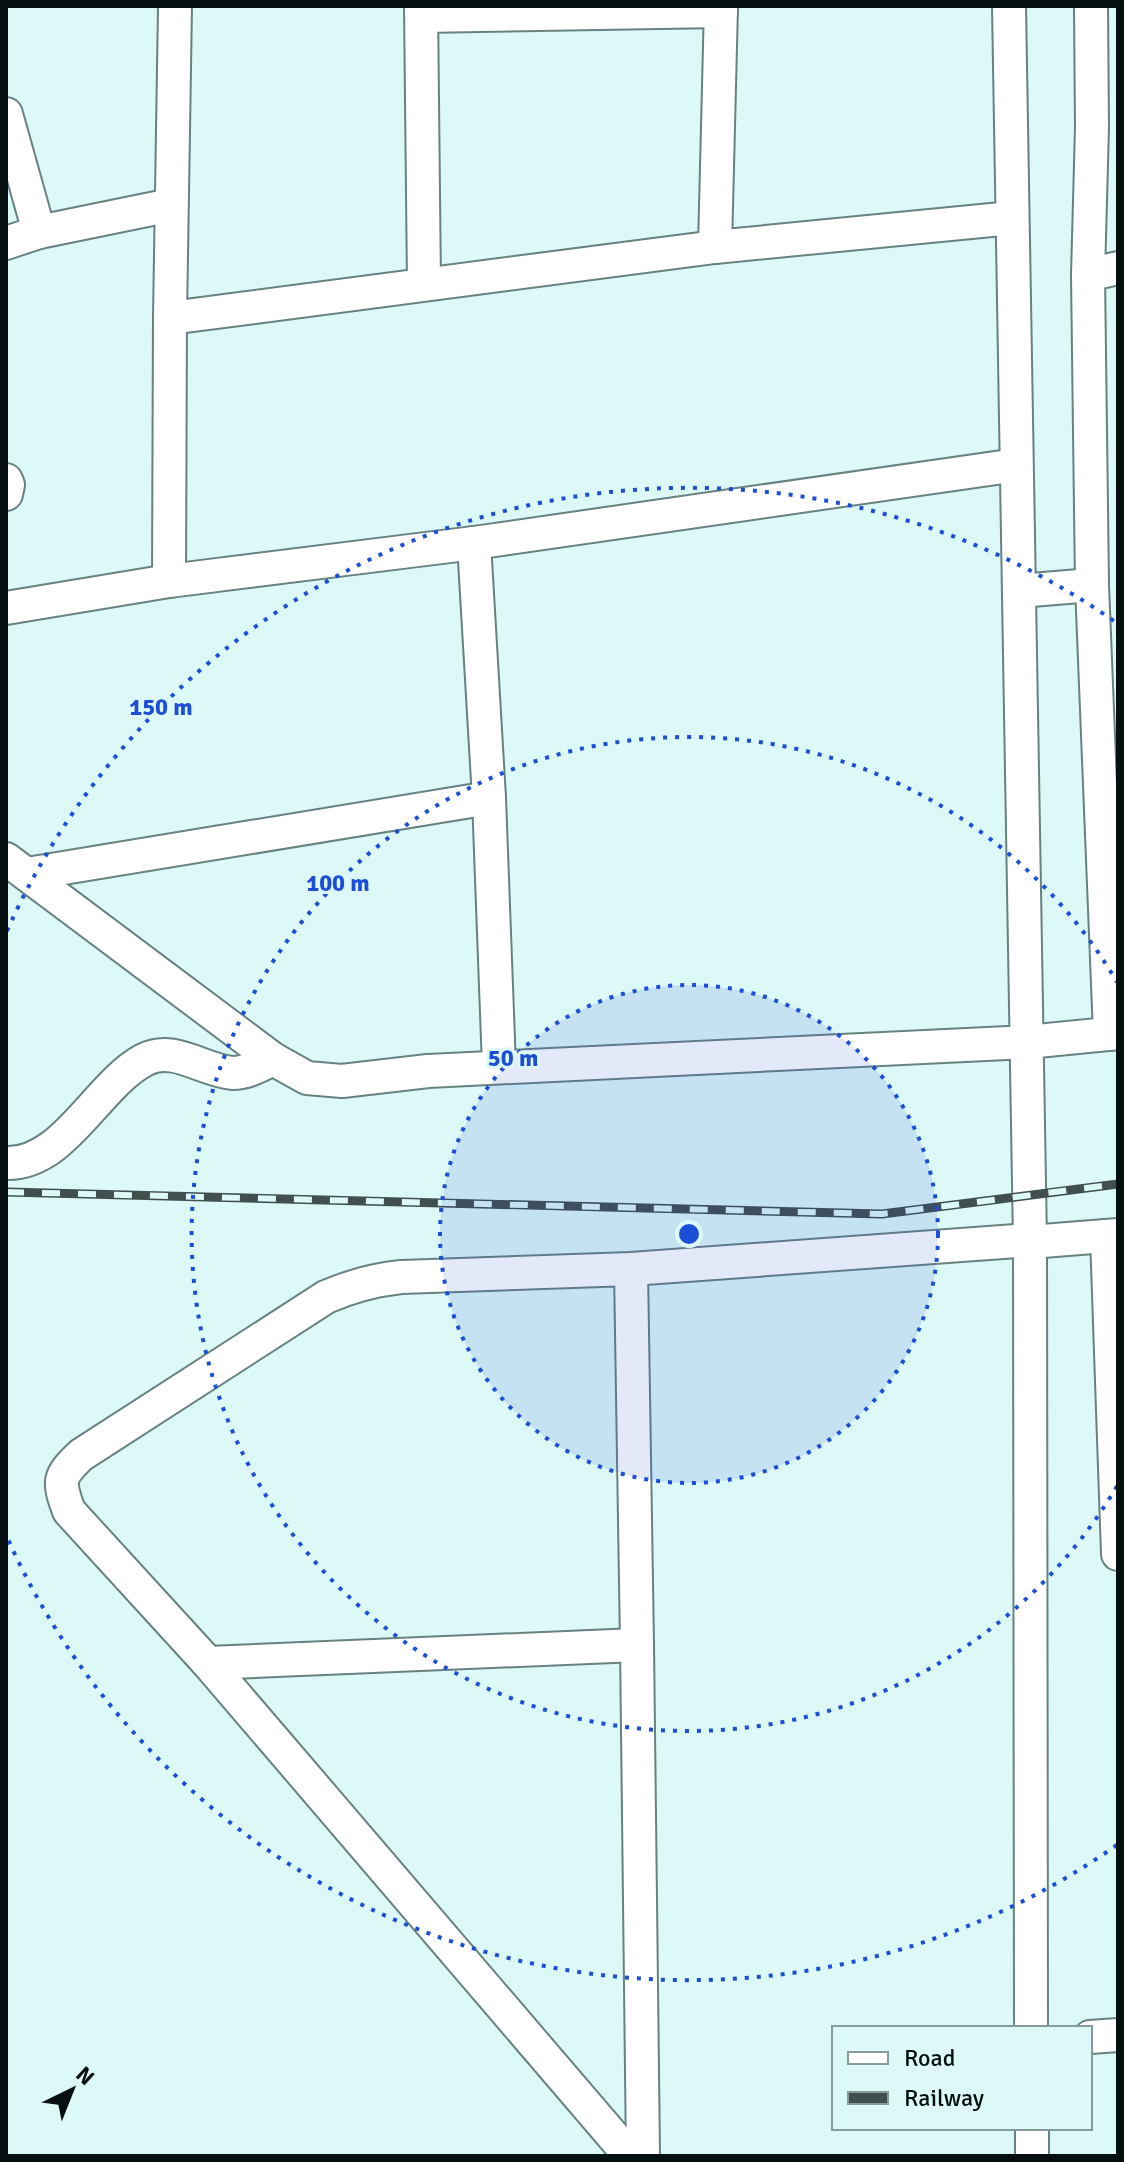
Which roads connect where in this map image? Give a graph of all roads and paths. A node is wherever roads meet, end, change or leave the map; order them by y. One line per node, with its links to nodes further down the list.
1 (175, 6): 8 (street)
2 (1009, 6): 9 (street)
3 (1091, 6): 7 (street)
4 (721, 9): 5 (street); 12 (street)
5 (422, 11): 14 (street)
6 (6, 114): 10 (street)
7 (1105, 122): 13 (street)
8 (171, 205): 10 (street); 15 (street)
9 (1012, 218): 12 (street); 16 (street)
10 (39, 232): 11 (street)
11 (6, 243)
12 (715, 247): 14 (street)
13 (1103, 272): 17 (street)
14 (424, 284): 15 (street)
15 (170, 318): 21 (street)
16 (1016, 465): 20 (street); 23 (street)
17 (1105, 465): 22 (street)
18 (6, 480): 19 (street)
19 (6, 494)
20 (474, 543): 21 (street); 25 (street)
21 (169, 581): 24 (street)
22 (1092, 585): 23 (street); 27 (street)
23 (1019, 591): 28 (street)
24 (6, 608)
25 (489, 798): 26 (street); 30 (street)
26 (16, 866): 29 (street)
27 (1114, 1034): 28 (street)
28 (1027, 1042): 30 (street); 33 (street)
29 (273, 1059): 30 (street); 31 (street)
30 (499, 1067)
31 (6, 1163)
32 (1112, 1236): 33 (street); 35 (street)
33 (1030, 1241): 34 (street); 38 (street)
34 (631, 1269): 36 (street); 37 (street)
35 (1118, 1554)
36 (637, 1645): 37 (street); 43 (street)
37 (208, 1663): 42 (street)
38 (1031, 2026)
39 (1118, 2035): 40 (street)
40 (1092, 2037)
41 (1032, 2130): 44 (street)
42 (630, 2156)
43 (643, 2156)
44 (1032, 2156)

